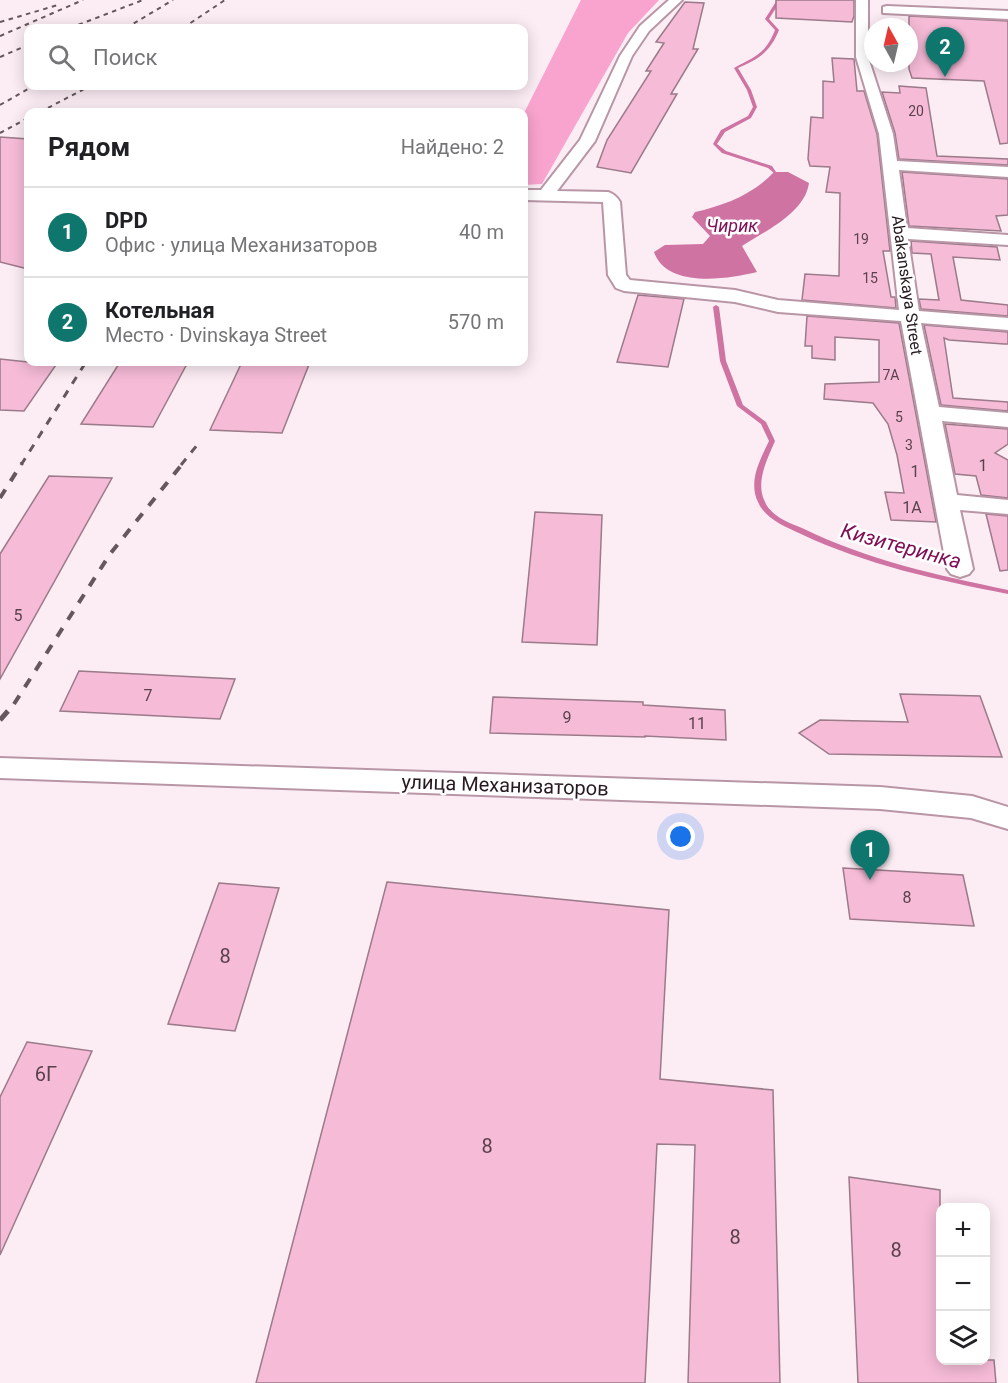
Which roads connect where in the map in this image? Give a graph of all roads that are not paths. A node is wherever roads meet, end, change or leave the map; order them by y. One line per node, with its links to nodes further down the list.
1 (676, 0): 8 (street)
2 (862, 0): 5 (street, Abakanskaya Street)
3 (887, 10): 4 (street)
4 (1008, 15)
5 (889, 165): 6 (street); 9 (street, Abakanskaya Street)
6 (1008, 172)
7 (528, 195): 8 (street)
8 (546, 195): 11 (street)
9 (899, 233): 10 (street); 11 (street, Abakanskaya Street)
10 (1008, 240)
11 (910, 317): 12 (street); 13 (street, Abakanskaya Street)
12 (1008, 324)
13 (928, 413): 14 (street); 15 (street, Abakanskaya Street)
14 (1008, 420)
15 (946, 501): 16 (street); 17 (street, Abakanskaya Street)
16 (1008, 507)
17 (960, 569)
18 (0, 768): 19 (street, улица Механизаторов)
19 (1008, 818)

